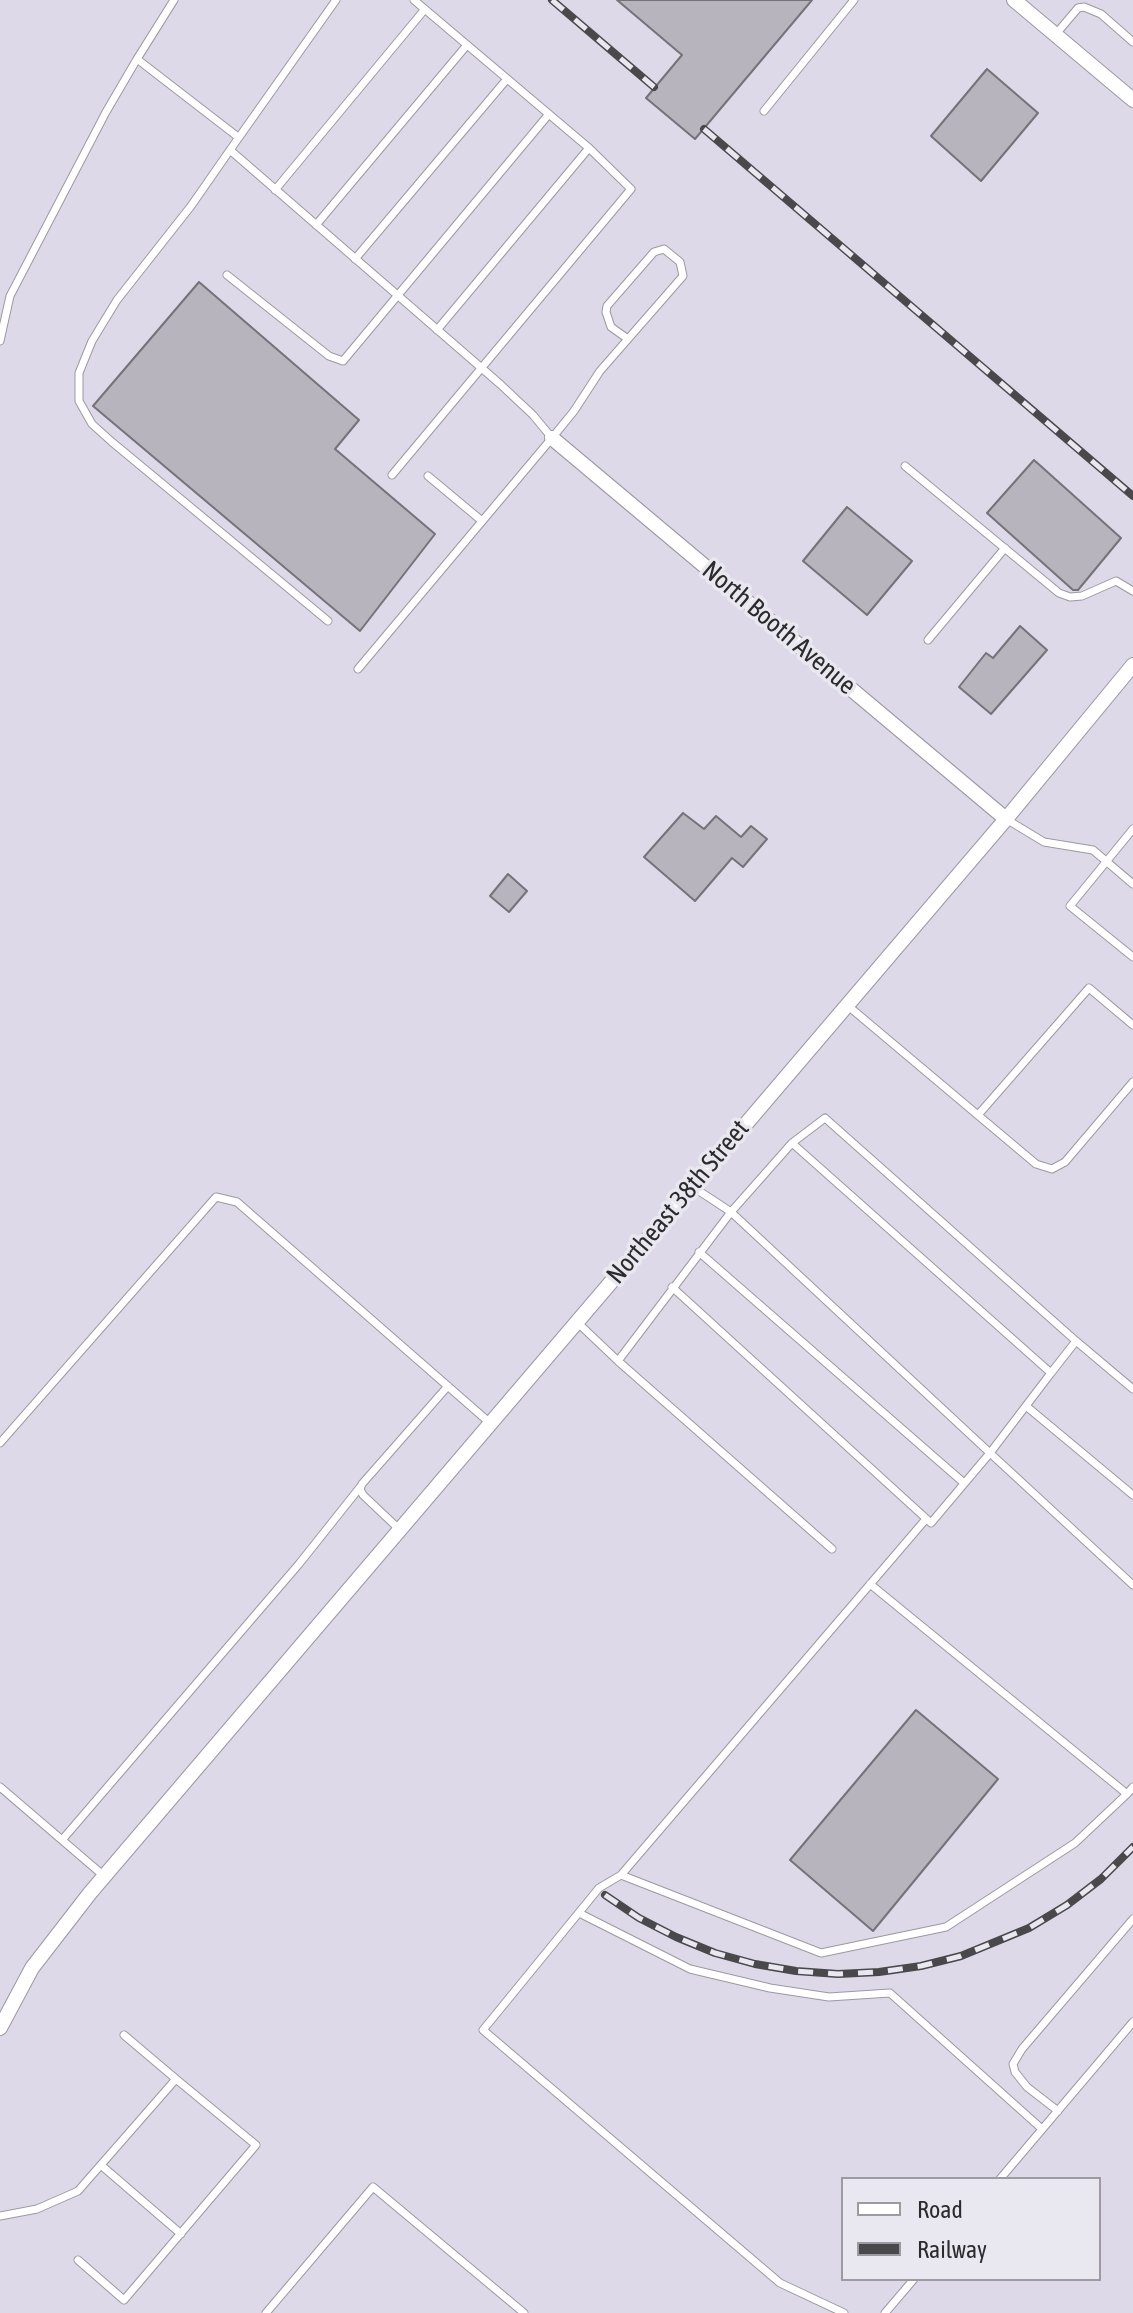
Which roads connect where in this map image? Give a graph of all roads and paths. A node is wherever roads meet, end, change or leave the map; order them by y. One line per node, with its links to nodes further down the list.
1 (174, 0): 10 (lane)
2 (336, 0): 15 (lane)
3 (414, 0): 6 (lane)
4 (854, 0): 13 (lane)
5 (1014, 0): 7 (street)
6 (425, 9): 9 (lane); 18 (lane)
7 (1056, 34): 8 (lane); 12 (street)
8 (1133, 42)
9 (467, 45): 11 (lane); 19 (lane)
10 (137, 59): 15 (lane); 25 (lane)
11 (507, 79): 14 (lane); 20 (lane)
12 (1133, 100)
13 (764, 111)
14 (549, 114): 16 (lane); 22 (lane)
15 (238, 137): 17 (lane)
16 (589, 148): 23 (lane); 26 (lane)
17 (230, 150): 18 (lane); 34 (lane)
18 (275, 190): 19 (lane)
19 (316, 225): 20 (lane)
20 (355, 259): 22 (lane)
21 (227, 275): 22 (lane)
22 (398, 296): 23 (lane)
23 (437, 330): 26 (lane)
24 (628, 339): 24 (lane); 27 (lane)
25 (0, 341)
26 (482, 369): 27 (lane); 29 (lane)
27 (552, 438): 31 (lane); 38 (street, North Booth Avenue)
28 (905, 466): 32 (lane)
29 (392, 475)
30 (428, 476): 31 (lane)
31 (482, 521): 37 (lane)
32 (1005, 548): 33 (lane); 35 (lane)
33 (1133, 591)
34 (328, 621)
35 (928, 640)
36 (1133, 665): 38 (street, Northeast 38th Street)
37 (358, 669)
38 (1006, 819): 40 (lane); 43 (street, Northeast 38th Street)
39 (1133, 829): 40 (lane)
40 (1106, 862): 41 (lane); 42 (lane)
41 (1133, 884)
42 (1133, 957)
43 (847, 1005): 46 (lane); 48 (street, Northeast 38th Street)
44 (1133, 1025): 46 (lane)
45 (1133, 1082): 46 (lane)
46 (978, 1115)
47 (792, 1143): 49 (lane); 53 (lane); 55 (lane)
48 (691, 1186): 49 (lane); 52 (street, Northeast 38th Street)
49 (731, 1212): 50 (lane); 61 (lane)
50 (699, 1252): 51 (lane); 62 (lane)
51 (672, 1287): 54 (lane); 65 (lane)
52 (576, 1321): 54 (lane); 59 (street, Northeast 38th Street)
53 (1076, 1341): 55 (lane); 57 (lane)
54 (618, 1361): 67 (lane)
55 (1051, 1373): 58 (lane)
56 (448, 1386): 59 (lane); 60 (lane); 63 (lane)
57 (1133, 1389)
58 (1026, 1406): 61 (lane); 64 (lane)
59 (490, 1423): 66 (street, Northeast 38th Street)
60 (0, 1443)
61 (990, 1453): 62 (lane); 69 (lane)
62 (964, 1483): 65 (lane)
63 (361, 1486): 66 (lane); 73 (lane)
64 (1133, 1495)
65 (926, 1519): 68 (lane)
66 (399, 1529): 75 (street, Northeast 38th Street)
67 (832, 1549)
68 (870, 1584): 72 (lane); 74 (lane)
69 (1133, 1585)
70 (0, 1787): 73 (lane)
71 (1133, 1787): 72 (lane)
72 (1127, 1794): 74 (lane)
73 (62, 1840): 75 (lane)
74 (621, 1875): 76 (lane)
75 (104, 1876): 79 (street, Northeast 38th Street)
76 (579, 1913): 83 (lane); 92 (lane)
77 (1133, 1919): 82 (lane)
78 (1133, 2022): 82 (lane)
79 (0, 2028)
80 (124, 2035): 81 (lane)
81 (176, 2079): 84 (lane); 87 (lane)
82 (1058, 2111): 83 (lane)
83 (1042, 2129): 85 (lane)
84 (102, 2166): 86 (lane); 87 (lane)
85 (1002, 2177)
86 (0, 2216)
87 (181, 2234): 88 (lane)
88 (78, 2260)
89 (912, 2281): 93 (lane)
90 (266, 2313): 91 (lane)
91 (524, 2313)
92 (844, 2313)
93 (885, 2313)

